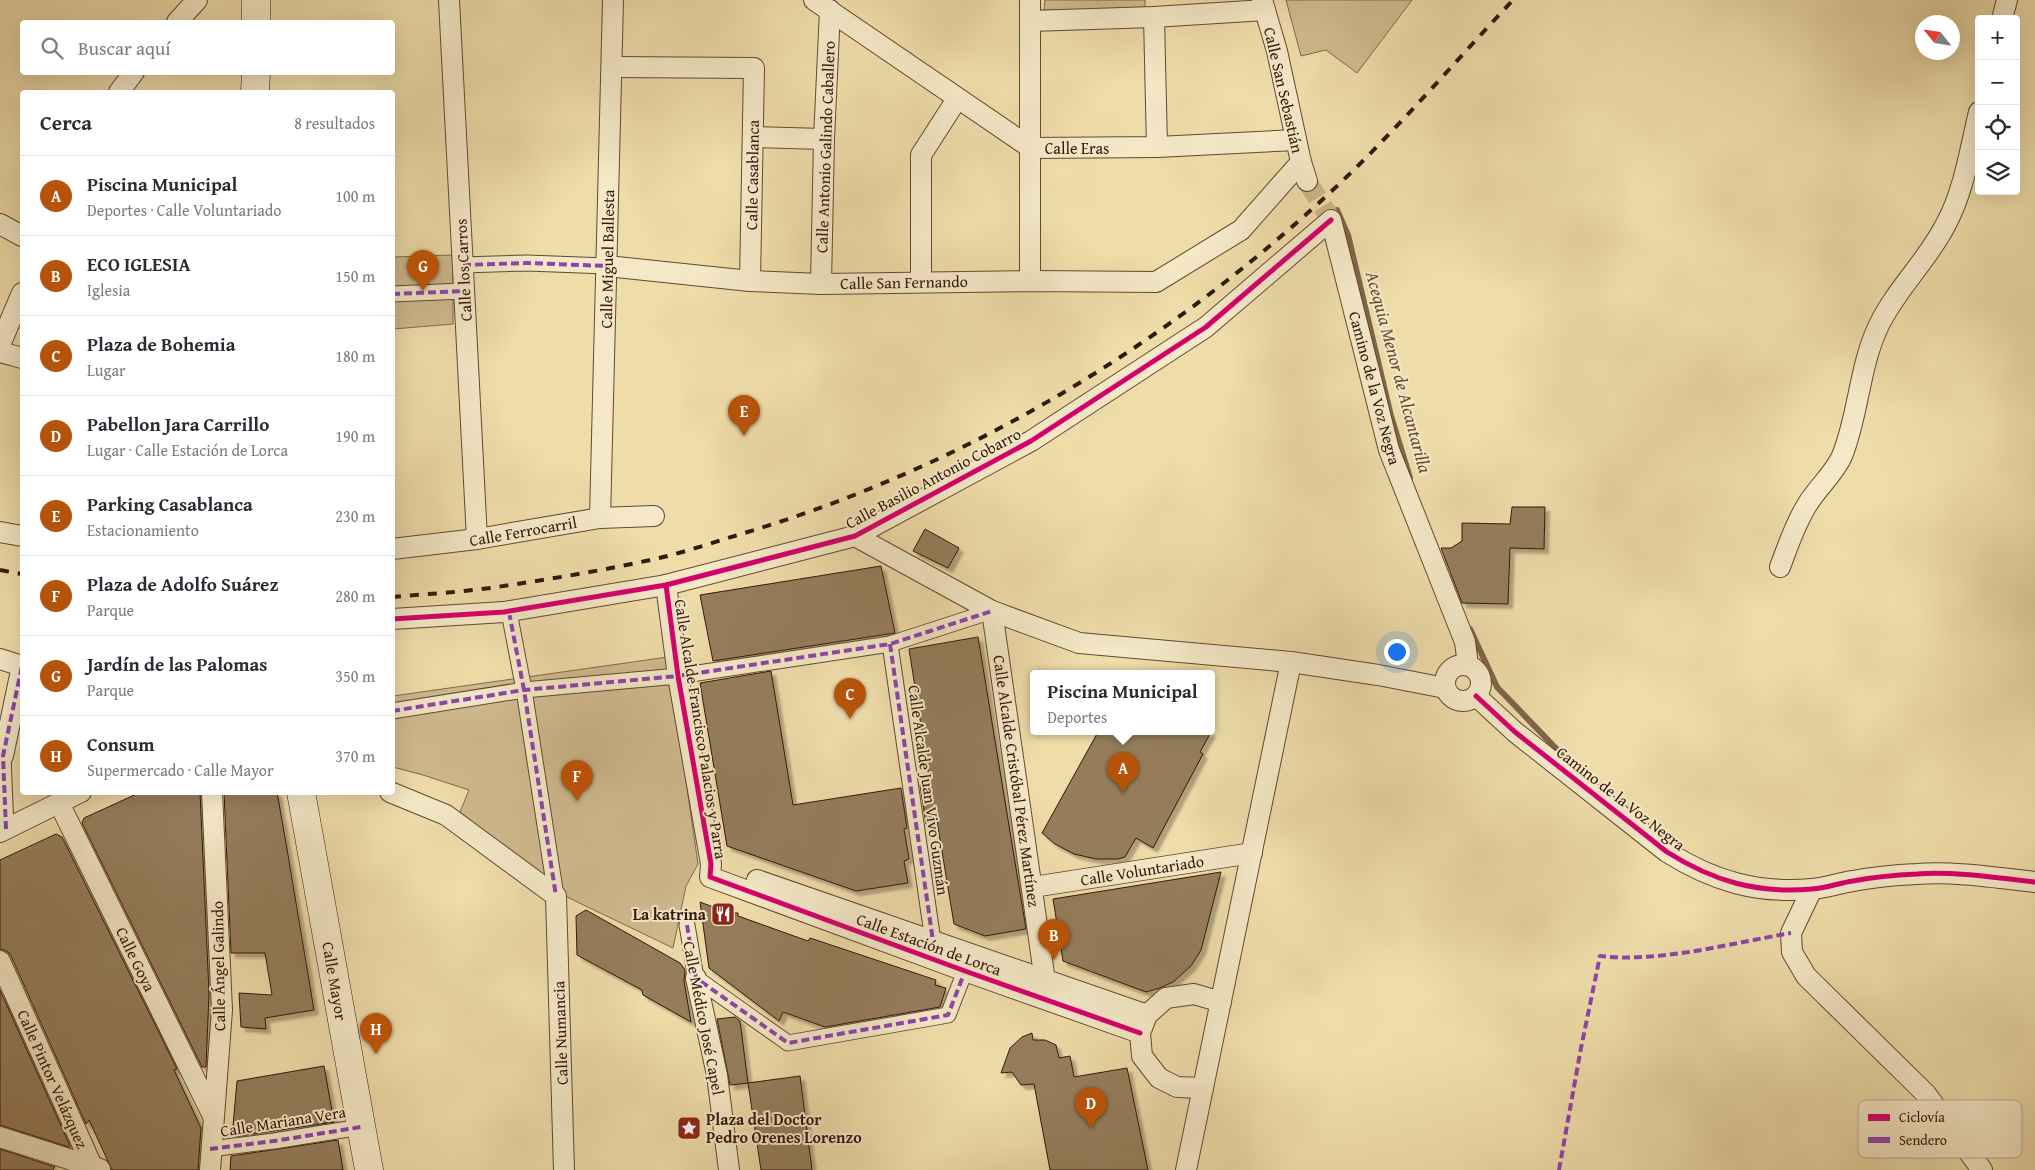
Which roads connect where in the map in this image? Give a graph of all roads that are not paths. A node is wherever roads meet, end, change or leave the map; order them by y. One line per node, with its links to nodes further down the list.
1 (197, 0): 11 (street)
2 (256, 0): 12 (main road)
3 (449, 0): 31 (street, Calle los Carros)
4 (613, 0): 14 (street, Calle Miguel Ballesta)
5 (1030, 0): 13 (street)
6 (2007, 0): 9 (street)
7 (822, 5): 19 (street, Calle Eras); 22 (street, Calle Antonio Galindo Caballero)
8 (1263, 5): 10 (street); 23 (street, Calle San Sebastián)
9 (2003, 15)
10 (1154, 17): 13 (street); 25 (street)
11 (179, 20)
12 (256, 20)
13 (1030, 21): 24 (street)
14 (612, 67): 21 (street, Calle Casablanca); 32 (street, Calle Miguel Ballesta)
15 (132, 75): 17 (street)
16 (256, 75): 18 (main road)
17 (120, 90)
18 (256, 90)
19 (957, 99): 24 (street, Calle Eras); 34 (street)
20 (1975, 128): 50 (street)
21 (753, 137): 22 (street); 33 (street, Calle Casablanca)
22 (824, 140): 36 (street, Calle Antonio Galindo Caballero)
23 (1296, 140): 25 (street, Calle Eras); 26 (street, Calle San Sebastián)
24 (1031, 148): 25 (street, Calle Eras); 35 (street)
25 (1157, 148)
26 (1301, 162): 27 (street, Calle San Sebastián); 35 (street, Calle San Fernando)
27 (1307, 181)
28 (1331, 220): 47 (street, Calle Basilio Antonio Cobarro); 59 (street, Camino de la Voz Negra)
29 (0, 224): 30 (street)
30 (20, 235)
31 (463, 265): 32 (street, Calle San Fernando); 37 (street, Calle los Carros)
32 (607, 266): 33 (street, Calle San Fernando); 44 (street, Calle Miguel Ballesta)
33 (750, 281): 36 (street, Calle San Fernando)
34 (921, 281): 35 (street, Calle San Fernando); 36 (street, Calle San Fernando)
35 (1030, 281)
36 (821, 284)
37 (464, 291): 38 (street); 48 (street, Calle los Carros)
38 (395, 294)
39 (20, 298): 40 (street)
40 (0, 345)
41 (0, 352): 42 (street)
42 (20, 357)
43 (654, 516): 44 (street, Calle Ferrocarril)
44 (600, 518): 48 (street, Calle Ferrocarril)
45 (0, 532): 46 (street)
46 (20, 536)
47 (855, 536): 51 (street, Calle Basilio Antonio Cobarro); 52 (street)
48 (477, 539): 49 (street, Calle Ferrocarril)
49 (395, 548)
50 (1780, 567)
51 (666, 585): 53 (street, Calle Basilio Antonio Cobarro); 61 (street, Calle Alcalde Francisco Palacios y Parra)
52 (992, 610): 55 (street); 57 (street); 76 (street, Calle Alcalde Cristóbal Pérez Martínez)
53 (508, 612): 54 (street, Calle Basilio Antonio Cobarro); 63 (street)
54 (395, 619)
55 (890, 644): 61 (street); 80 (street, Calle Alcalde Juan Vivo Guzmán)
56 (0, 659): 58 (street)
57 (1291, 662): 62 (street); 73 (street)
58 (20, 665)
59 (1468, 665): 62 (street); 64 (street)
60 (20, 675): 66 (street)
61 (678, 676): 63 (street); 74 (street, Calle Alcalde Francisco Palacios y Parra)
62 (1445, 688): 64 (street)
63 (524, 690): 65 (street); 78 (street)
64 (1476, 696): 77 (street, Camino de la Voz Negra)
65 (395, 711)
66 (3, 756): 72 (street)
67 (395, 794): 78 (street)
68 (75, 795): 71 (street)
69 (212, 795): 89 (street, Calle Ángel Galindo)
70 (302, 795): 90 (main road, Calle Mayor)
71 (59, 803): 72 (street); 89 (street, Calle Goya)
72 (3, 830)
73 (1252, 853): 76 (street, Calle Voluntariado); 85 (street)
74 (710, 870): 80 (street, Calle Estación de Lorca); 82 (street, Calle Estación de Lorca)
75 (2035, 882): 77 (street, Camino de la Voz Negra)
76 (1033, 887): 84 (street, Calle Alcalde Cristóbal Pérez Martínez)
77 (1812, 889): 88 (street)
78 (556, 896): 97 (street, Calle Numancia)
79 (687, 925): 83 (street, Calle Médico José Capel)
80 (933, 941): 84 (street, Calle Estación de Lorca)
81 (0, 961): 94 (street, Calle Pintor Velázquez)
82 (965, 971): 83 (street); 86 (street, Calle Estación de Lorca)
83 (696, 978): 98 (street, Calle Médico José Capel)
84 (1045, 981): 86 (street, Calle Estación de Lorca)
85 (1221, 1002): 86 (street); 87 (street)
86 (1143, 1024): 87 (street)
87 (1203, 1088): 99 (street)
88 (1930, 1100)
89 (213, 1116): 92 (street, Calle Ángel Galindo)
90 (361, 1126): 92 (street, Calle Mariana Vera); 96 (main road, Calle Mayor)
91 (0, 1137): 94 (street)
92 (210, 1149): 95 (street, Calle Ángel Galindo)
93 (1973, 1158): 100 (street)
94 (96, 1169)
95 (210, 1170)
96 (369, 1170)
97 (564, 1170)
98 (729, 1170)
99 (1186, 1170)
100 (1982, 1170)

